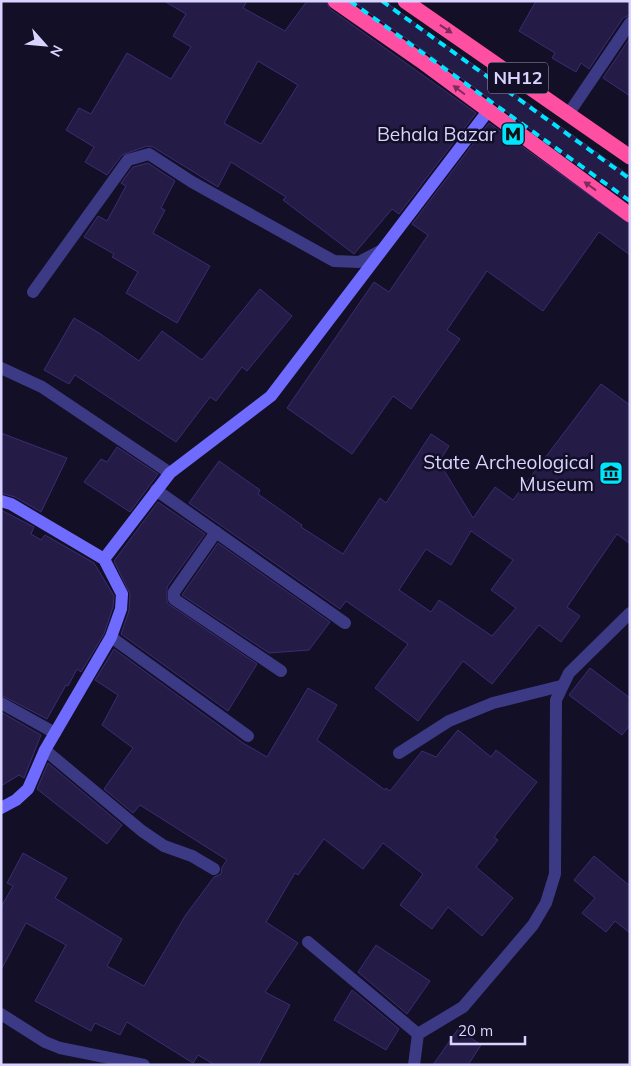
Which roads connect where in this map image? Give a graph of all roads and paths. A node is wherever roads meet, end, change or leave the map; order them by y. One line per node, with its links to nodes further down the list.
1 (335, 1): 4 (highway, NH12, one-way to 1)
2 (405, 1): 5 (highway, NH12, one-way to 5)
3 (630, 22): 5 (street)
4 (488, 111): 7 (highway, NH12, one-way to 4); 8 (street)
5 (568, 113): 6 (highway, NH12)
6 (630, 157)
7 (630, 214)
8 (382, 250): 9 (street); 11 (street)
9 (33, 292)
10 (1, 368): 11 (street)
11 (170, 473): 12 (street)
12 (156, 490): 14 (street); 15 (street)
13 (1, 501): 15 (street)
14 (216, 532): 17 (street); 19 (street)
15 (104, 559): 18 (street)
16 (630, 613): 20 (street)
17 (345, 623)
18 (111, 637): 22 (street); 23 (street)
19 (281, 671)
20 (561, 686): 25 (street); 30 (street)
21 (1, 703): 22 (street)
22 (55, 733): 24 (street)
23 (248, 736)
24 (45, 750): 26 (street); 27 (street)
25 (400, 752)
26 (1, 808)
27 (214, 869)
28 (308, 942): 30 (street)
29 (1, 1014): 31 (street)
30 (418, 1034): 32 (street)
31 (144, 1065)
32 (414, 1065)

